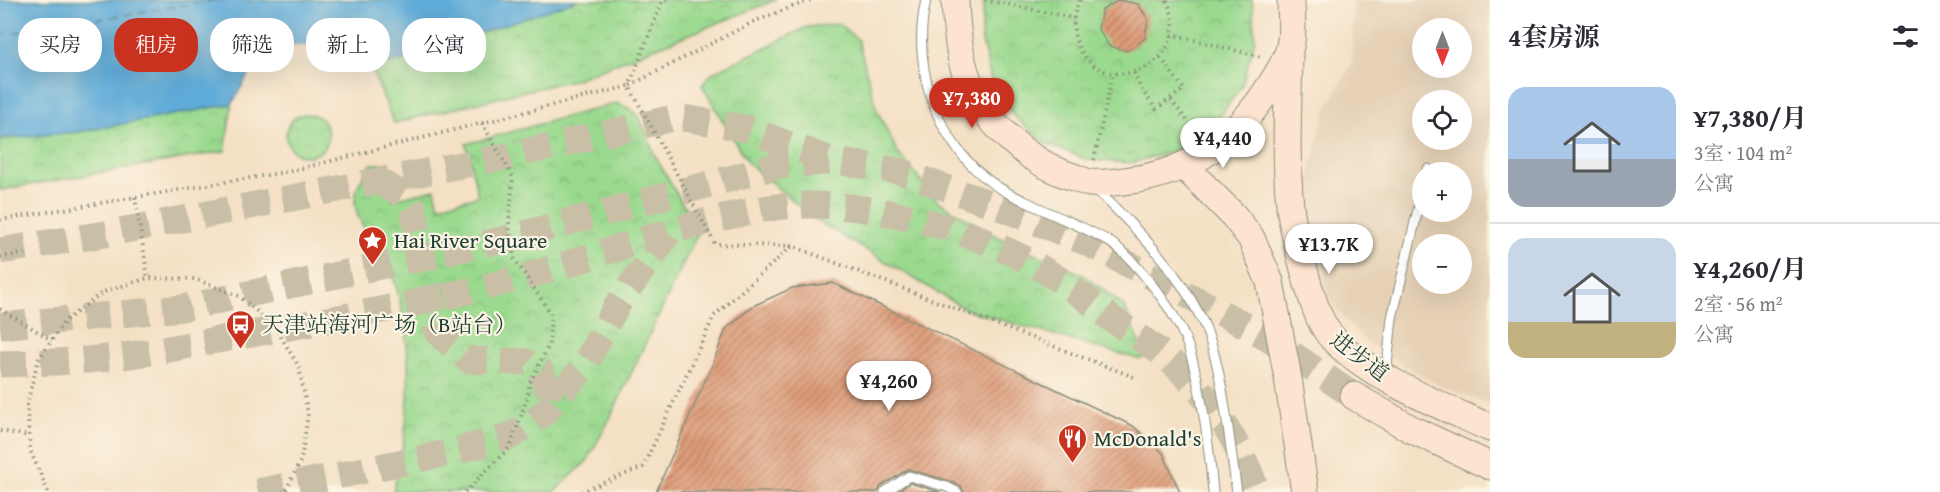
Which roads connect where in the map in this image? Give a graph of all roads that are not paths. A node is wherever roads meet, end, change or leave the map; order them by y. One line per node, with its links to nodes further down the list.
1 (926, 0): 14 (lane)
2 (955, 0): 6 (street)
3 (1291, 0): 4 (street, 进步道)
4 (1286, 56): 5 (street); 8 (street, 进步道)
5 (1184, 166): 6 (street); 16 (street)
6 (1089, 183): 15 (lane)
7 (1415, 222): 8 (lane)
8 (1386, 378): 10 (street, 进步道)
9 (1354, 396): 11 (street)
10 (1490, 428)
11 (1490, 466)
12 (885, 492): 13 (lane)
13 (957, 492)
14 (1213, 492)
15 (1237, 492)
16 (1305, 492)

